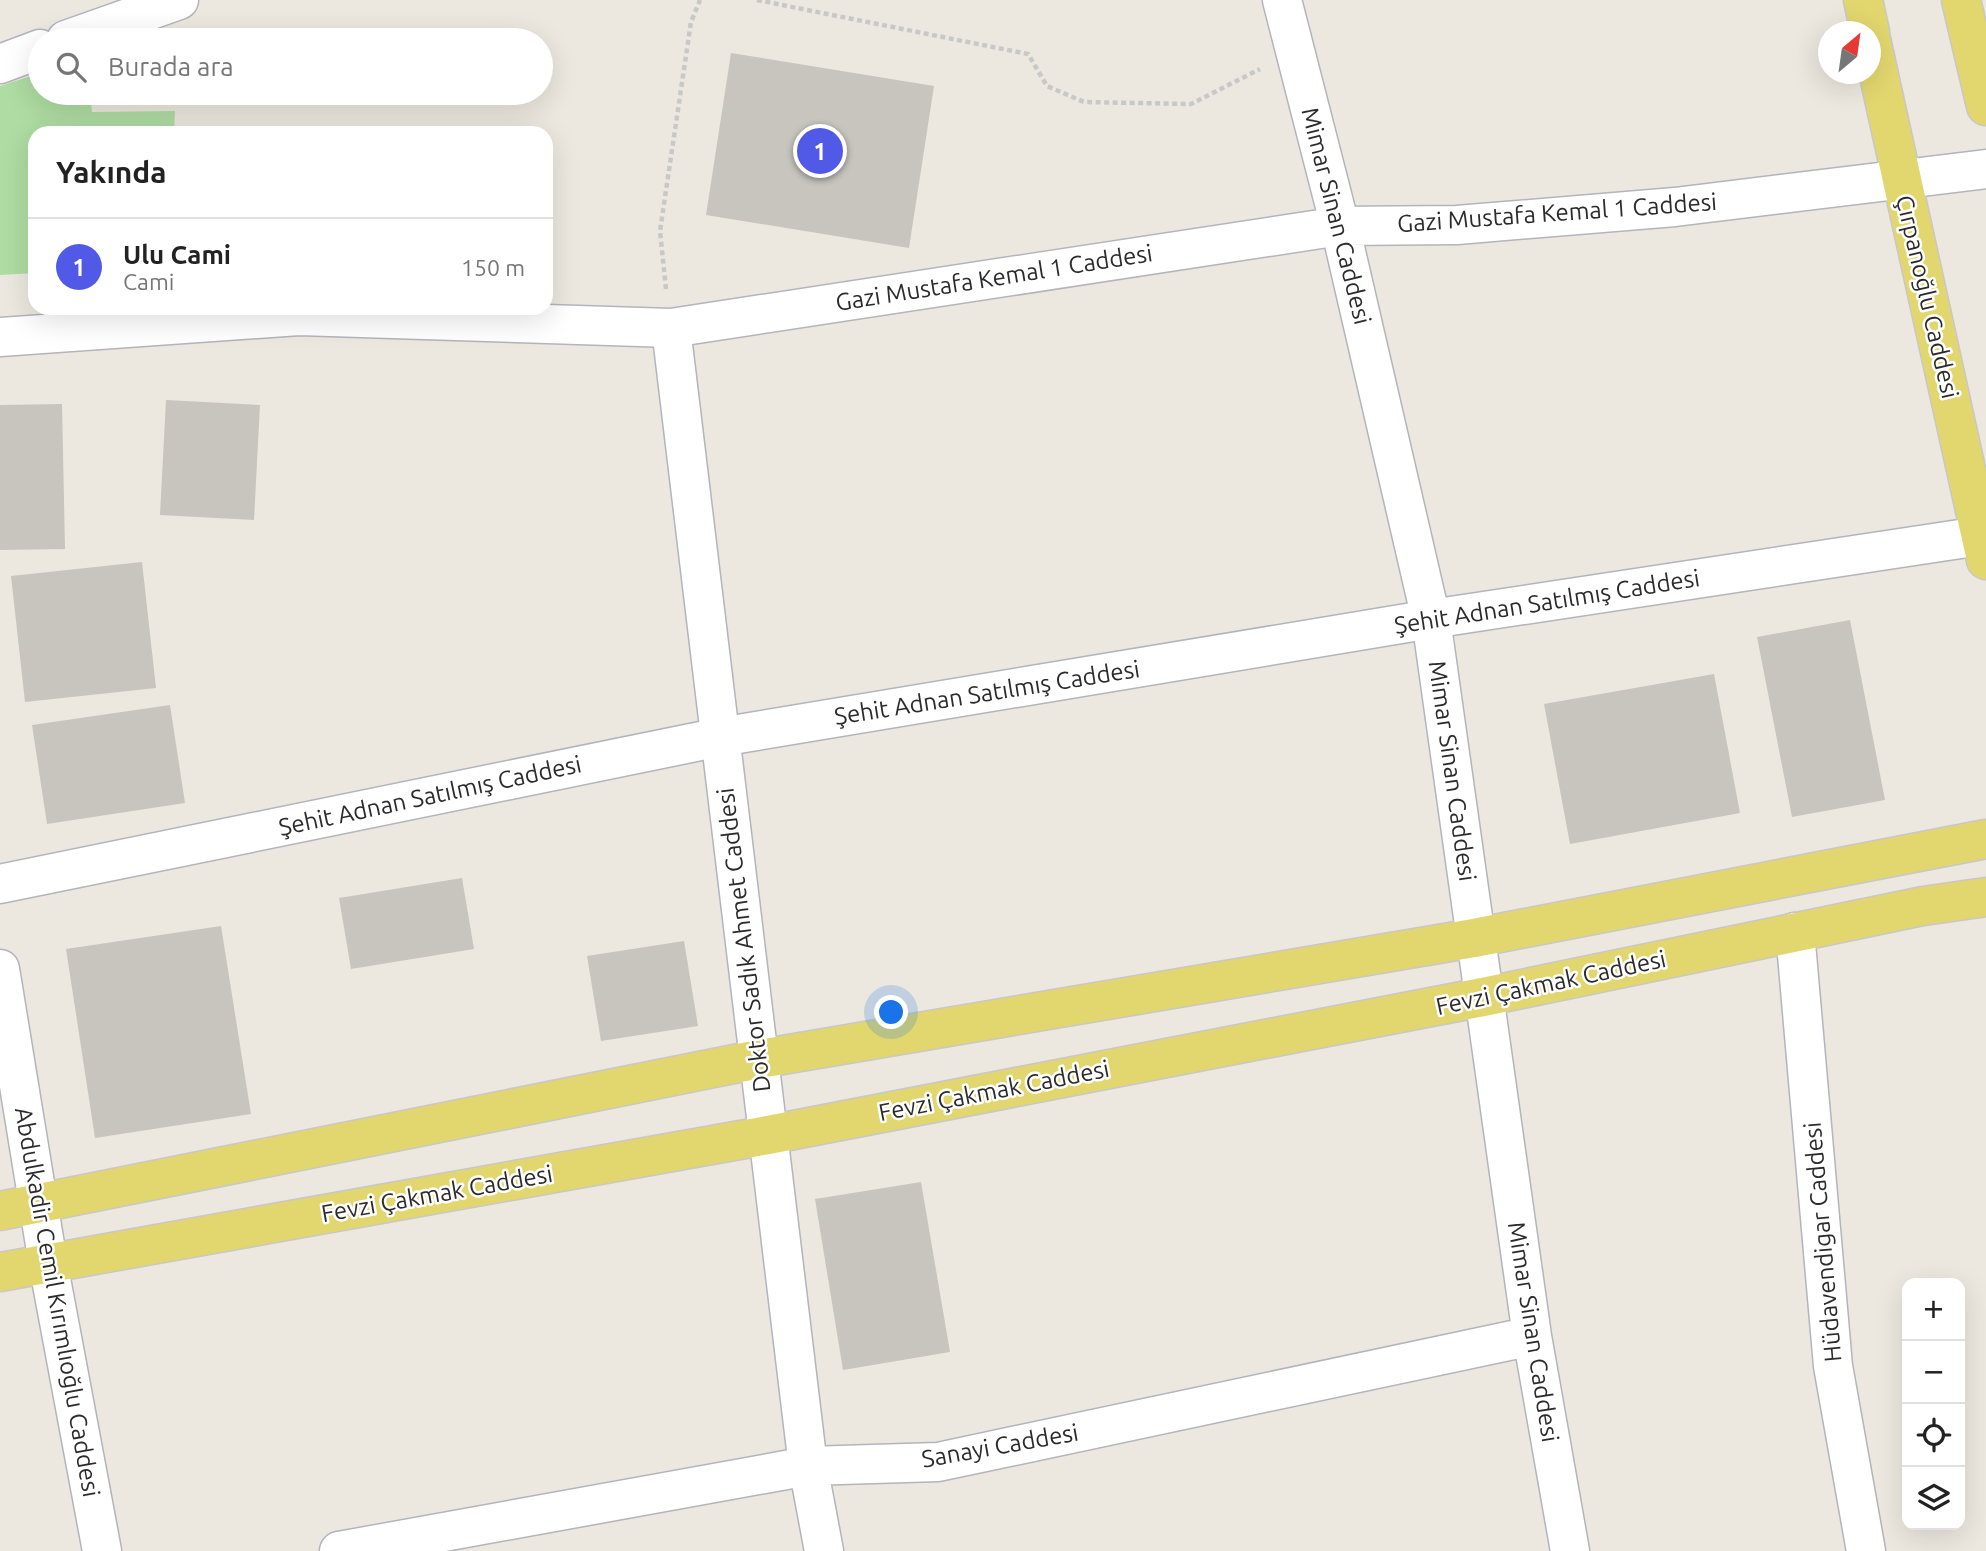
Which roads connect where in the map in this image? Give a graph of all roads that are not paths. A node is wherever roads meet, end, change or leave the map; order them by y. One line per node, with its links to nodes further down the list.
1 (179, 0): 6 (street)
2 (1283, 0): 13 (street, Mimar Sinan Caddesi)
3 (1863, 0): 5 (main road, Çırpanoğlu Caddesi)
4 (1961, 0): 10 (main road)
5 (1867, 21)
6 (100, 28)
7 (28, 54): 8 (street)
8 (0, 64)
9 (1881, 84): 12 (main road, Çırpanoğlu Caddesi)
10 (1986, 106)
11 (1986, 169): 12 (street, Gazi Mustafa Kemal 1 Caddesi)
12 (1900, 177): 13 (street, Gazi Mustafa Kemal 1 Caddesi); 16 (main road, Çırpanoğlu Caddesi)
13 (1340, 226): 14 (street, Gazi Mustafa Kemal 1 Caddesi); 17 (street, Mimar Sinan Caddesi)
14 (671, 328): 15 (street, Gazi Mustafa Kemal 1 Caddesi); 18 (street, Doktor Sadık Ahmet Caddesi)
15 (0, 337)
16 (1983, 548): 17 (street, Şehit Adnan Satılmış Caddesi)
17 (1431, 619): 18 (street, Şehit Adnan Satılmış Caddesi); 23 (street, Mimar Sinan Caddesi)
18 (720, 737): 20 (street, Şehit Adnan Satılmış Caddesi); 26 (street, Doktor Sadık Ahmet Caddesi)
19 (1986, 839): 23 (main road)
20 (0, 884)
21 (1986, 897): 22 (main road, Fevzi Çakmak Caddesi)
22 (1795, 932): 25 (main road, Fevzi Çakmak Caddesi); 38 (street, Hüdavendigar Caddesi)
23 (1474, 939): 25 (street, Mimar Sinan Caddesi); 26 (main road)
24 (0, 969): 28 (street, Abdulkadir Cemil Kırımlıoğlu Caddesi)
25 (1483, 998): 27 (main road, Fevzi Çakmak Caddesi); 32 (street, Mimar Sinan Caddesi)
26 (759, 1059): 27 (street, Doktor Sadık Ahmet Caddesi); 28 (main road)
27 (768, 1135): 30 (main road, Fevzi Çakmak Caddesi); 33 (street, Doktor Sadık Ahmet Caddesi)
28 (38, 1203): 29 (main road); 30 (street, Abdulkadir Cemil Kırımlıoğlu Caddesi)
29 (0, 1211)
30 (48, 1263): 31 (main road, Fevzi Çakmak Caddesi); 34 (street, Abdulkadir Cemil Kırımlıoğlu Caddesi)
31 (0, 1272)
32 (1532, 1336): 33 (street, Sanayi Caddesi); 37 (street, Mimar Sinan Caddesi)
33 (808, 1466): 35 (street, Sanayi Caddesi); 36 (street, Doktor Sadık Ahmet Caddesi)
34 (102, 1551)
35 (339, 1551)
36 (824, 1551)
37 (1570, 1551)
38 (1866, 1551)

